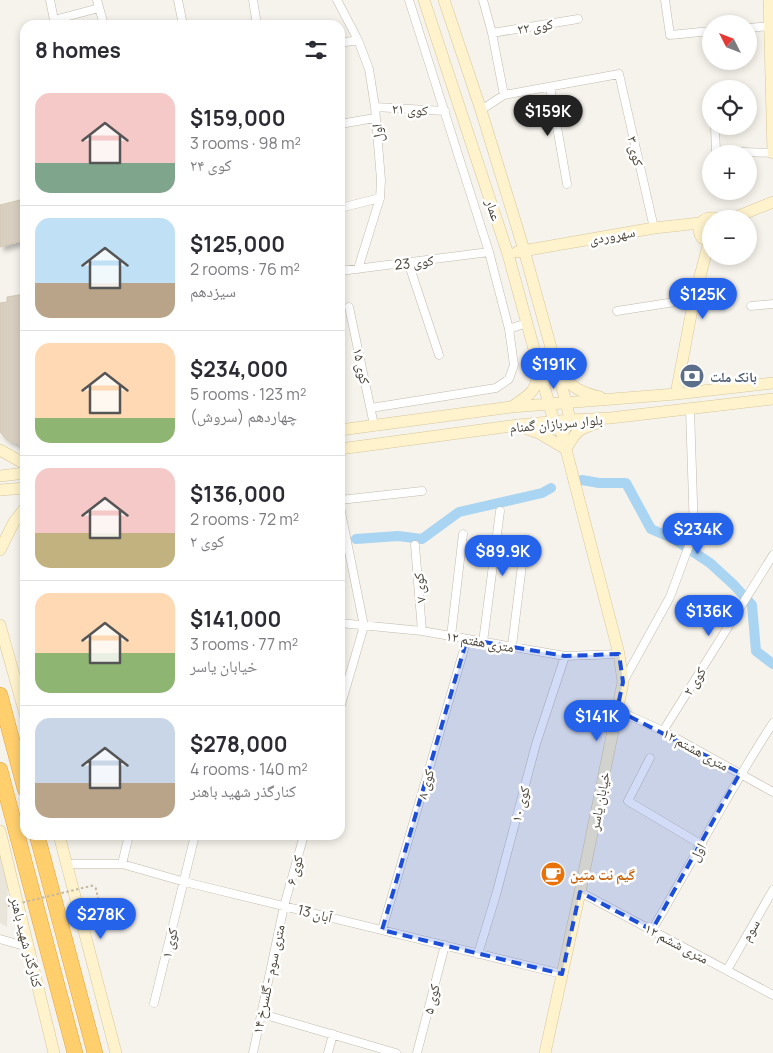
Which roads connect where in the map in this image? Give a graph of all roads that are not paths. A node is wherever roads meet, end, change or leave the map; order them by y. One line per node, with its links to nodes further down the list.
1 (50, 0): 13 (street)
2 (178, 0): 16 (street)
3 (252, 0): 17 (street)
4 (337, 0): 22 (street, اول)
5 (409, 0): 28 (street)
6 (424, 0): 43 (street, عمار)
7 (444, 0): 27 (street, عمار)
8 (483, 0): 21 (street)
9 (665, 0): 20 (street)
10 (769, 0): 18 (street)
11 (98, 4): 14 (street); 15 (street)
12 (578, 19): 21 (street, کوی ۲۲)
13 (54, 20)
14 (59, 20)
15 (103, 20)
16 (182, 20)
17 (256, 20)
18 (769, 26): 19 (street); 32 (street)
19 (758, 27)
20 (702, 32)
21 (492, 33): 25 (street)
22 (358, 40): 23 (street); 26 (street, اول)
23 (345, 42)
24 (550, 87): 25 (street); 33 (street); 39 (street, کوی ۳)
25 (504, 95): 27 (street)
26 (375, 107): 28 (street, کوی ۲۱); 29 (street, اول)
27 (481, 110): 41 (street, عمار)
28 (445, 111): 42 (street)
29 (375, 118): 30 (street); 34 (street, اول)
30 (345, 123)
31 (715, 135): 32 (street)
32 (773, 153)
33 (567, 184)
34 (380, 198): 36 (street); 46 (street, اول)
35 (773, 202): 37 (street)
36 (345, 207)
37 (753, 210)
38 (700, 223): 39 (street, سهروردی); 40 (street)
39 (654, 228): 41 (street, سهروردی)
40 (702, 236)
41 (524, 250): 43 (street, سهروردی); 56 (street, عمار)
42 (489, 252): 44 (street, کوی 23); 54 (street)
43 (508, 254): 53 (street, عمار)
44 (408, 262): 46 (street, کوی 23); 55 (street)
45 (704, 265): 48 (street)
46 (358, 269): 47 (street, کوی 23)
47 (345, 271)
48 (694, 299): 52 (street); 59 (street)
49 (773, 304): 50 (street)
50 (751, 306)
51 (349, 308): 65 (street, کوی ۱۵)
52 (617, 311)
53 (527, 324): 54 (street); 57 (street, عمار)
54 (508, 328): 65 (street)
55 (439, 355)
56 (556, 366): 61 (street); 62 (street, عمار)
57 (540, 369): 63 (street, عمار); 64 (street)
58 (773, 383): 59 (street, بلوار سربازان گمنام)
59 (676, 394): 61 (street, بلوار سربازان گمنام)
60 (773, 398): 66 (street, بلوار سربازان گمنام)
61 (608, 400): 62 (street, بلوار سربازان گمنام)
62 (566, 402): 63 (street, بلوار سربازان گمنام); 68 (street, عمار)
63 (551, 404): 64 (street, بلوار سربازان گمنام); 69 (street, عمار)
64 (511, 407): 70 (street, بلوار سربازان گمنام)
65 (371, 408): 70 (street, کوی ۱۵)
66 (690, 410): 67 (street, بلوار سربازان گمنام); 102 (street)
67 (610, 418): 68 (street, بلوار سربازان گمنام); 75 (street)
68 (570, 420): 69 (street, بلوار سربازان گمنام); 73 (street)
69 (554, 422): 71 (street, بلوار سربازان گمنام); 73 (street, خیابان یاسر)
70 (374, 425): 72 (street, بلوار سربازان گمنام)
71 (518, 425): 74 (street, بلوار سربازان گمنام); 75 (street)
72 (345, 429)
73 (562, 434): 75 (street, خیابان یاسر)
74 (345, 448)
75 (566, 449): 100 (street, خیابان یاسر)
76 (0, 450): 77 (street)
77 (20, 461)
78 (20, 474): 79 (street)
79 (0, 476)
80 (20, 488): 81 (street)
81 (0, 490)
82 (422, 491): 83 (street)
83 (345, 499)
84 (500, 510): 98 (street)
85 (20, 514): 89 (street)
86 (345, 533): 94 (street)
87 (463, 534): 96 (street)
88 (415, 546): 95 (street, کوی ۷)
89 (0, 550)
90 (773, 555): 108 (street, کوی ۲)
91 (522, 565): 99 (street)
92 (345, 624): 94 (street, ۱۲ متری هفتم)
93 (0, 625): 105 (street)
94 (364, 626): 95 (street, ۱۲ متری هفتم); 103 (street)
95 (422, 631): 96 (street, ۱۲ متری هفتم)
96 (451, 636): 97 (street, ۱۲ متری هفتم)
97 (467, 639): 98 (street, ۱۲ متری هفتم); 127 (street, کوی ۸)
98 (483, 642): 99 (street, ۱۲ متری هفتم)
99 (512, 646): 101 (street, ۱۲ متری هفتم)
100 (619, 654): 101 (street, ۱۲ متری هفتم); 102 (street, خیابان یاسر)
101 (565, 656): 132 (street, کوی ۱۰)
102 (623, 682): 106 (street, خیابان یاسر)
103 (345, 691)
104 (0, 695): 111 (highway)
105 (20, 696)
106 (617, 710): 108 (street, ۱۲ متری هشتم); 125 (street, خیابان یاسر)
107 (773, 723): 112 (street, اول)
108 (663, 731): 112 (street, ۱۲ متری هشتم)
109 (650, 758): 120 (street)
110 (0, 770): 141 (highway)
111 (20, 770)
112 (740, 773): 113 (street, ۱۲ متری هشتم); 120 (street, اول)
113 (773, 792)
114 (0, 831): 131 (street, کنارگذر شهید باهنر)
115 (38, 840): 138 (highway)
116 (60, 840): 121 (street)
117 (128, 840): 122 (street)
118 (194, 840): 123 (street, کوی ۱)
119 (303, 840): 126 (street, کوی ۶)
120 (702, 845): 128 (street, اول)
121 (67, 864): 122 (street, 13 آبان); 144 (street)
122 (122, 864): 123 (street, 13 آبان)
123 (184, 882): 126 (street, 13 آبان); 136 (street, کوی ۱)
124 (773, 890): 133 (street, سوم)
125 (580, 892): 128 (street, ۱۲ متری ششم); 134 (street, خیابان یاسر)
126 (284, 906): 127 (street, 13 آبان); 137 (street, ۱۴ متری سوم - گلسرخ)
127 (382, 930): 130 (street, 13 آبان)
128 (652, 930): 133 (street, ۱۲ متری ششم)
129 (0, 939): 131 (street)
130 (444, 945): 132 (street, 13 آبان); 148 (street, کوی ۵)
131 (28, 947): 140 (street, کنارگذر شهید باهنر)
132 (478, 954): 134 (street, 13 آبان)
133 (727, 970): 135 (street, ۱۲ متری ششم)
134 (562, 974): 149 (street, خیابان یاسر)
135 (773, 996)
136 (154, 1003)
137 (262, 1014): 139 (street); 145 (street, ۱۴ متری سوم - گلسرخ)
138 (89, 1029): 142 (highway); 143 (highway)
139 (333, 1034): 146 (street); 147 (street)
140 (54, 1053)
141 (75, 1053)
142 (95, 1053)
143 (100, 1053)
144 (116, 1053)
145 (253, 1053)
146 (328, 1053)
147 (396, 1053)
148 (417, 1053)
149 (545, 1053)

